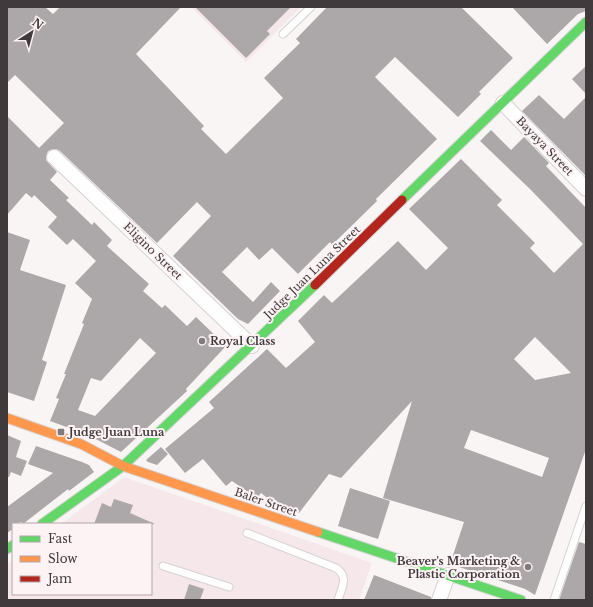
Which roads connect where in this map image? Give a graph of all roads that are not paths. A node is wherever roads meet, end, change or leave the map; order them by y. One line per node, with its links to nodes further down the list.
1 (312, 7): 3 (lane)
2 (586, 22): 4 (street, Judge Juan Luna Street)
3 (283, 34)
4 (503, 103): 6 (street, Bayaya Street); 7 (street, Judge Juan Luna Street)
5 (54, 157): 7 (street, Eligino Street)
6 (586, 189)
7 (252, 346): 9 (street, Judge Juan Luna Street)
8 (7, 418): 9 (street, Baler Street)
9 (123, 466): 11 (street, Judge Juan Luna Street); 15 (street, Baler Street)
10 (586, 506): 20 (lane)
11 (55, 519): 12 (street, Judge Juan Luna Street)
12 (45, 523)
13 (247, 532): 17 (lane)
14 (163, 566): 16 (lane)
15 (448, 575): 18 (street); 19 (street, Baler Street)
16 (228, 587)
17 (338, 600)
18 (439, 600)
19 (521, 600)
20 (554, 600)

